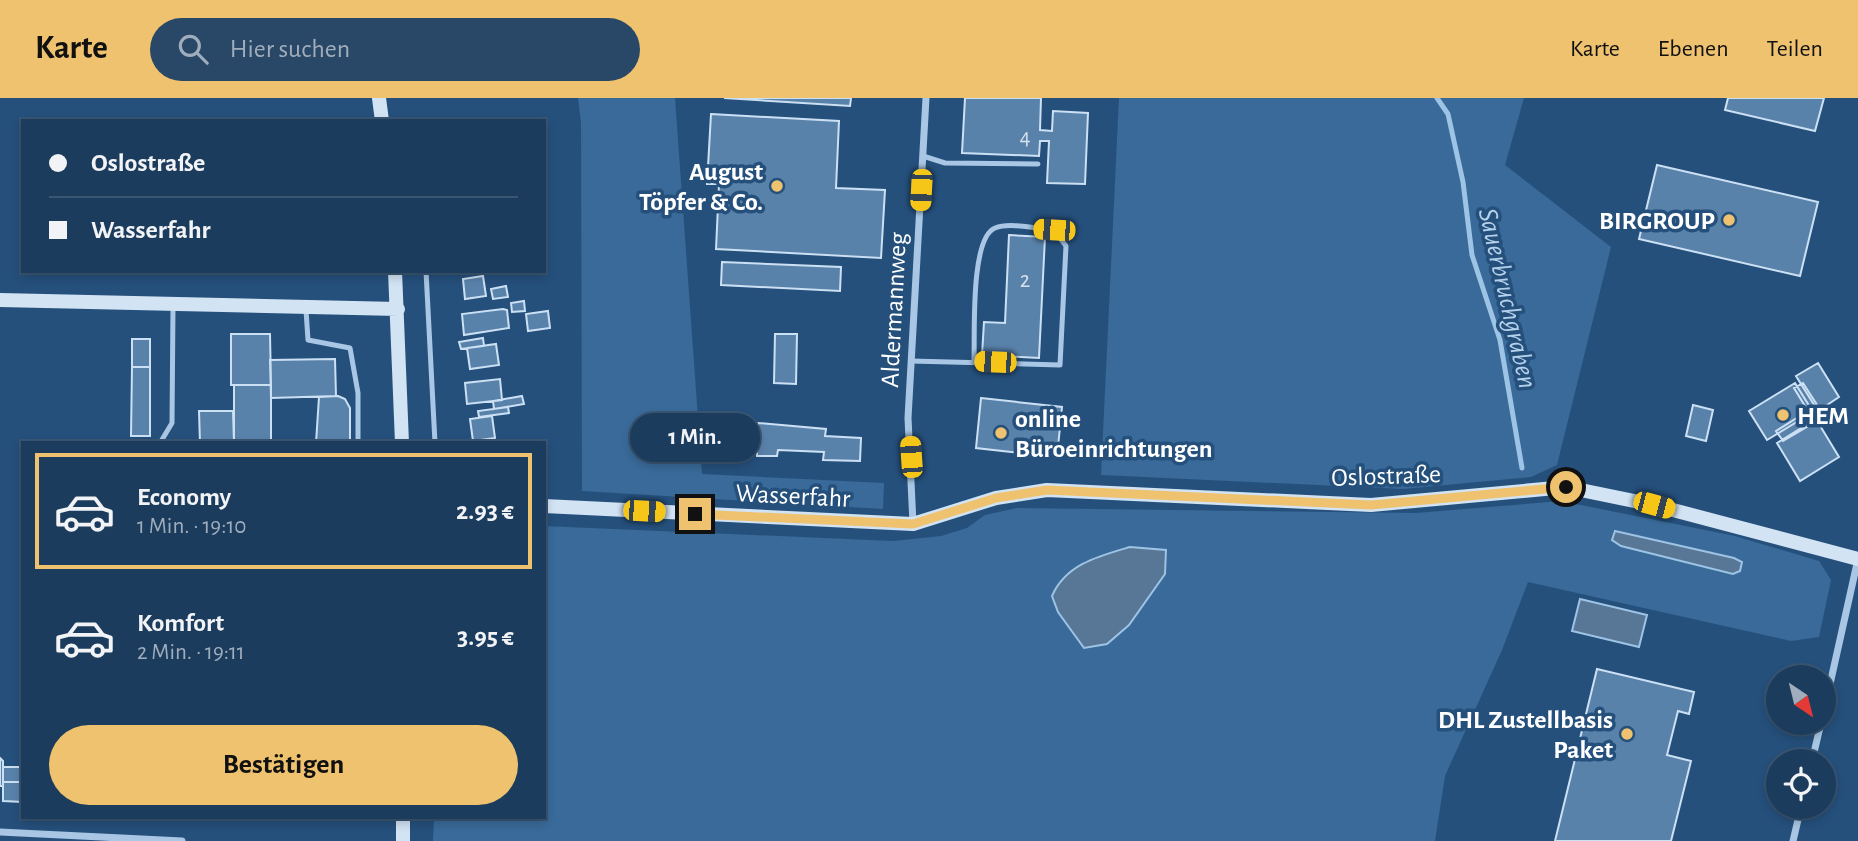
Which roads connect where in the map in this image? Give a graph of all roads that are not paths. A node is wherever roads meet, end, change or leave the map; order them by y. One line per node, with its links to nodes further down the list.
1 (379, 98): 3 (street)
2 (926, 98): 4 (street, Aldermannweg)
3 (382, 119)
4 (923, 156): 5 (lane); 12 (street, Aldermannweg)
5 (1038, 164)
6 (395, 273): 11 (street)
7 (426, 273): 17 (lane)
8 (0, 300): 9 (street)
9 (173, 304): 10 (street); 14 (lane)
10 (306, 307): 11 (street); 15 (lane)
11 (398, 309): 16 (street)
12 (911, 361): 13 (lane); 19 (street, Aldermannweg)
13 (974, 362): 13 (lane)
14 (161, 441)
15 (358, 441)
16 (402, 441)
17 (435, 441)
18 (546, 506): 19 (street, Wasserfahr)
19 (913, 524): 20 (street, Oslostraße)
20 (1858, 559): 21 (street)
21 (1834, 665)
22 (403, 819): 27 (street)
23 (1798, 819): 28 (street)
24 (0, 832): 25 (street)
25 (47, 838): 26 (street)
26 (182, 841)
27 (403, 841)
28 (1793, 841)

